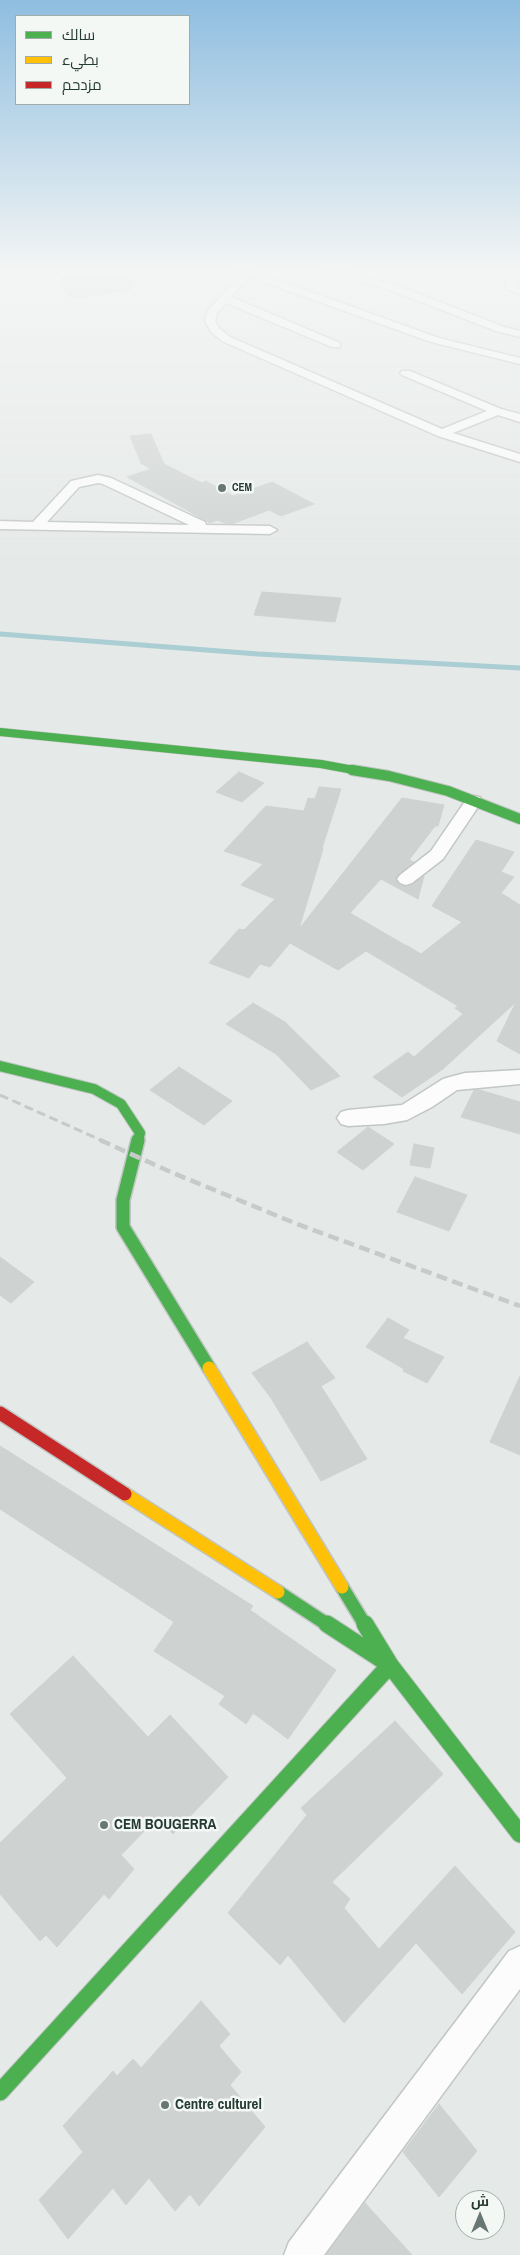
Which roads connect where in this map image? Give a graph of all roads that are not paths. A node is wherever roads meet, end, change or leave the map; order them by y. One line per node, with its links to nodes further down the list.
1 (305, 373): 5 (street)
2 (406, 373): 3 (street)
3 (497, 411): 4 (street); 5 (street)
4 (520, 418)
5 (442, 433): 6 (street)
6 (520, 458)
7 (0, 525): 8 (street)
8 (36, 526): 9 (street); 9 (street)
9 (207, 528): 10 (street)
10 (270, 530)
11 (0, 732): 12 (street)
12 (474, 801): 13 (street); 14 (street)
13 (520, 819)
14 (406, 880)
15 (0, 1066): 19 (street)
16 (520, 1076): 17 (street)
17 (348, 1118)
18 (0, 1413): 19 (street)
19 (390, 1665): 20 (street); 22 (street)
20 (520, 1834)
21 (520, 1962): 23 (street)
22 (0, 2092)
23 (302, 2255)

